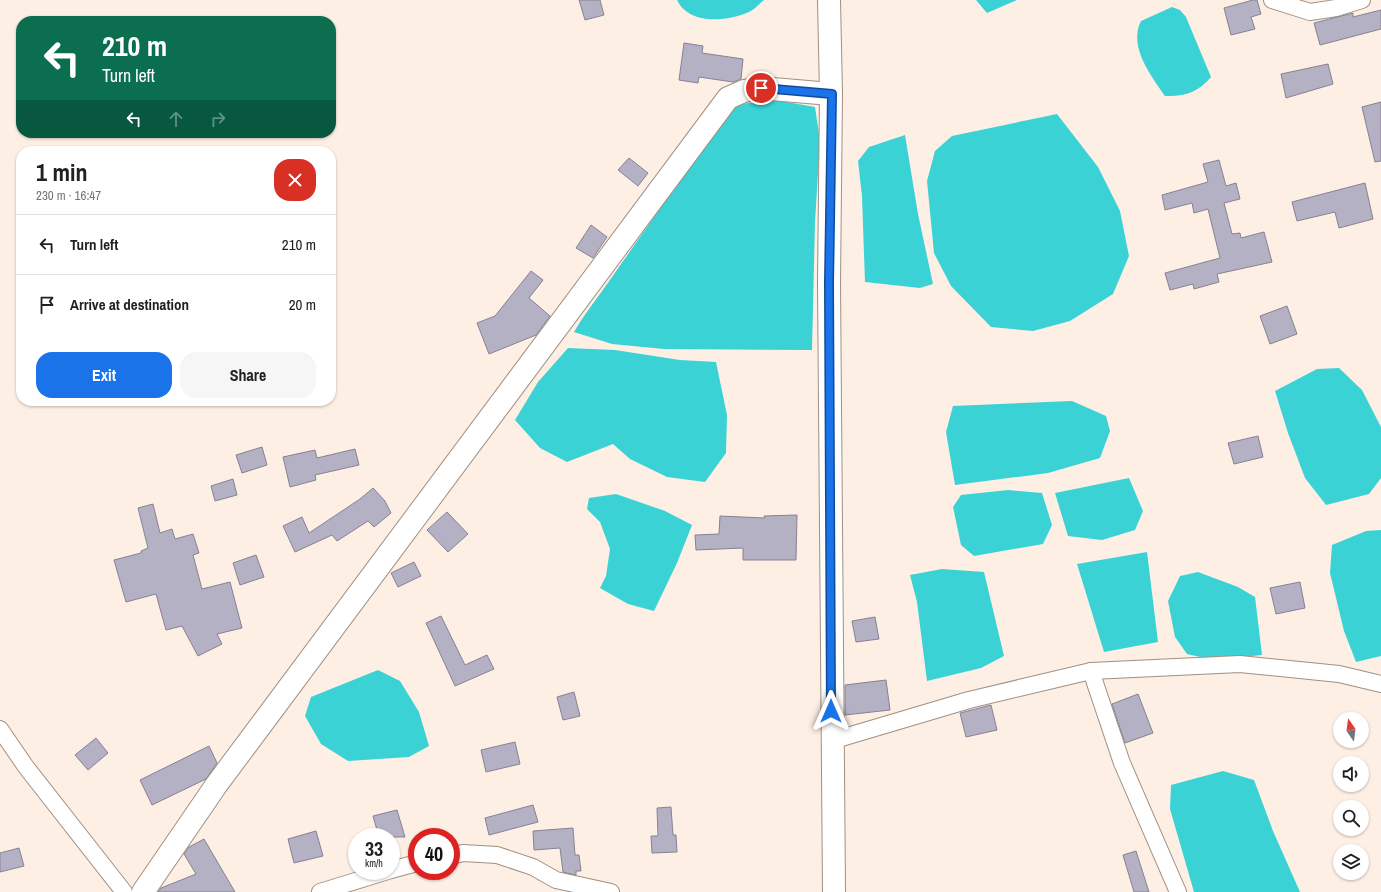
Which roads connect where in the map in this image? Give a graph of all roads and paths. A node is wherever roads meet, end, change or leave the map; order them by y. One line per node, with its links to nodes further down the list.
1 (829, 0): 4 (street)
2 (1272, 0): 3 (street)
3 (1362, 0)
4 (832, 94): 8 (street); 12 (street)
5 (1091, 671): 6 (street); 8 (street); 16 (street)
6 (1381, 684)
7 (0, 729): 11 (street)
8 (831, 742): 15 (street)
9 (460, 854): 14 (street)
10 (359, 880): 13 (street)
11 (124, 892)
12 (143, 892)
13 (320, 892)
14 (611, 892)
15 (834, 892)
16 (1178, 892)

